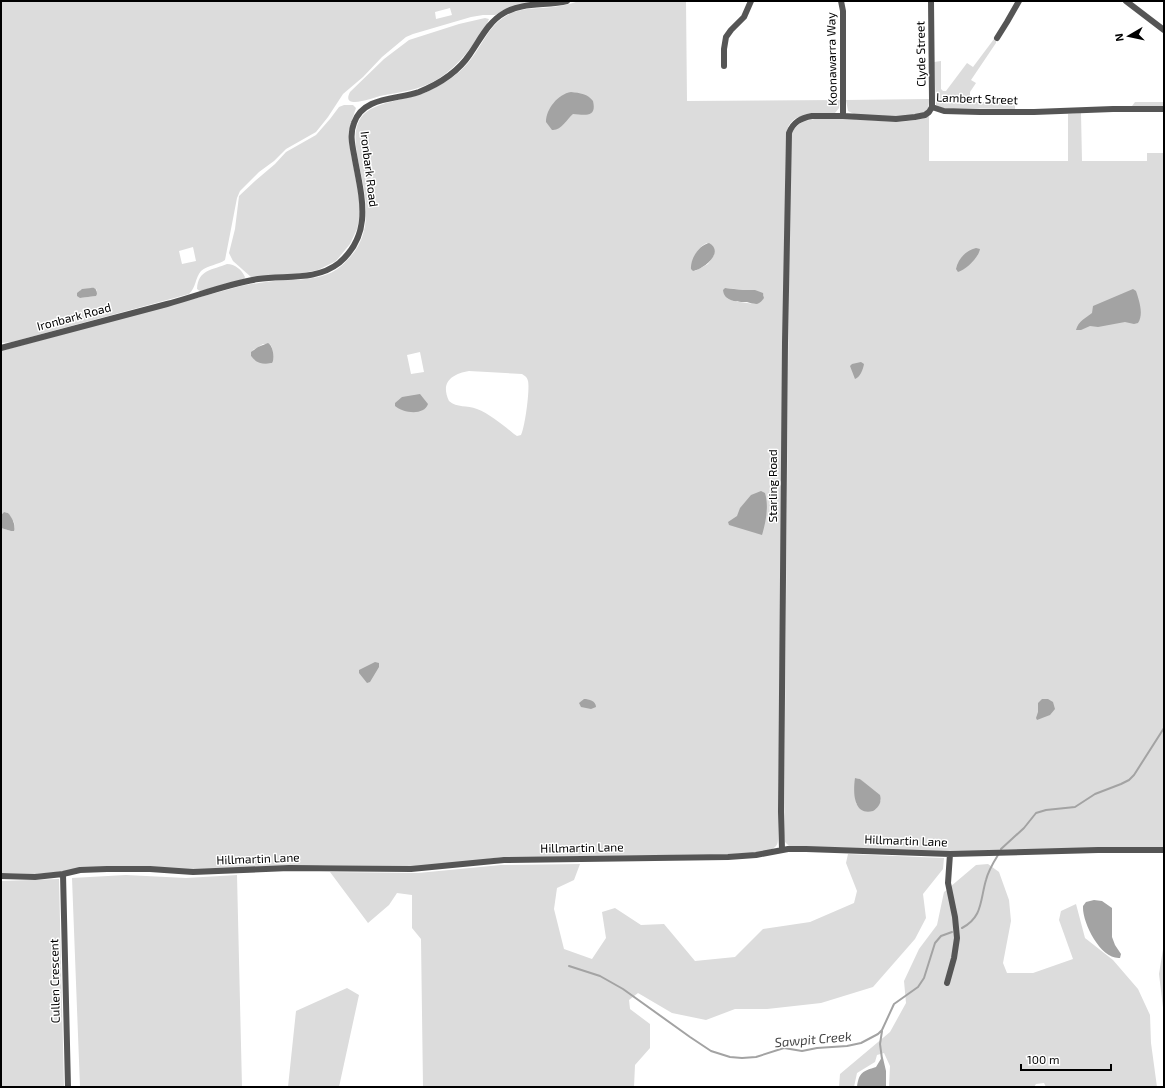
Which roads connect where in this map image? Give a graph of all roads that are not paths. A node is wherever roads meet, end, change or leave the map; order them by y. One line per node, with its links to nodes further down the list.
1 (567, 1): 14 (street, Ironbark Road)
2 (751, 1): 9 (street)
3 (841, 1): 12 (street, Koonawarra Way)
4 (931, 1): 10 (street, Clyde Street)
5 (1019, 1): 8 (street)
6 (1126, 1): 7 (street)
7 (1164, 30)
8 (997, 38)
9 (724, 66)
10 (932, 107): 11 (street, Lambert Street); 12 (street, Lambert Street)
11 (1164, 109)
12 (843, 116): 13 (street, Lambert Street)
13 (794, 124): 15 (street, Starling Road)
14 (1, 348)
15 (782, 850): 17 (street, Hillmartin Lane); 18 (street, Hillmartin Lane)
16 (1164, 850): 17 (street, Hillmartin Lane)
17 (950, 854): 20 (street)
18 (63, 874): 19 (street, Hillmartin Lane); 21 (street, Cullen Crescent)
19 (1, 876)
20 (947, 983)
21 (68, 1087)

